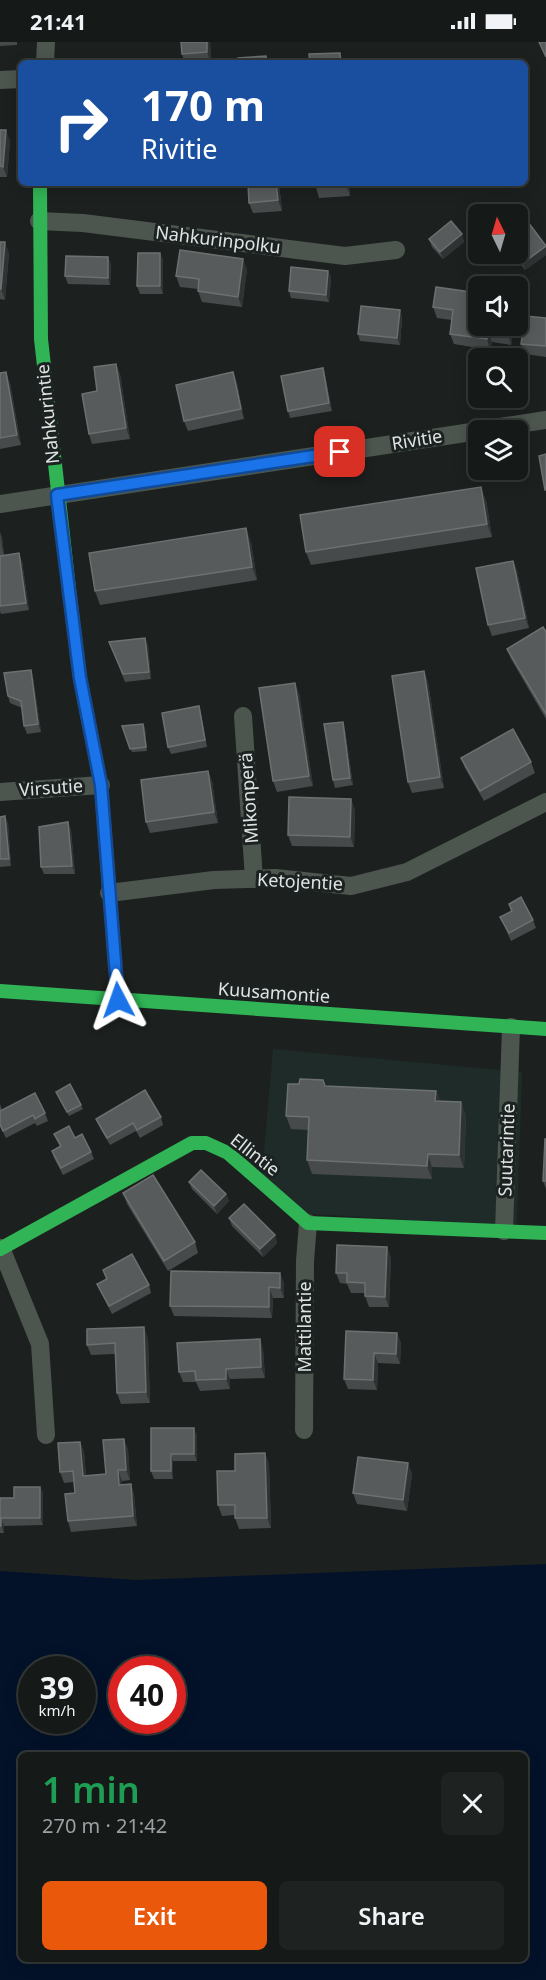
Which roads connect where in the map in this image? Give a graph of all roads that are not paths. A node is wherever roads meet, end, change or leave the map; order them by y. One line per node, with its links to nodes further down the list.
1 (46, 42): 2 (street)
2 (45, 60)
3 (0, 80): 4 (street)
4 (18, 80)
5 (40, 186): 6 (street, Nahkurintie)
6 (39, 221): 7 (street, Nahkurinpolku); 11 (street, Nahkurintie)
7 (396, 250)
8 (546, 420): 9 (street, Rivitie)
9 (528, 423)
10 (468, 433): 11 (street, Rivitie)
11 (57, 495): 12 (street, Rivitie); 14 (street, Nahkurintie)
12 (0, 504)
13 (243, 716): 17 (street, Mikonperä)
14 (101, 785): 15 (street, Virsutie); 18 (street, Nahkurintie)
15 (0, 792)
16 (546, 802): 17 (street, Ketojentie)
17 (254, 879): 18 (street, Ketojentie)
18 (109, 893): 20 (street, Nahkurintie)
19 (0, 991): 20 (street, Kuusamontie)
20 (118, 1000): 21 (street, Kuusamontie)
21 (511, 1027): 22 (street, Kuusamontie); 24 (street, Suutarintie)
22 (546, 1027)
23 (308, 1224): 24 (street); 26 (street, Ellintie); 27 (street, Mattilantie)
24 (504, 1231): 25 (street)
25 (546, 1233)
26 (0, 1248): 28 (street)
27 (304, 1430)
28 (46, 1435)

